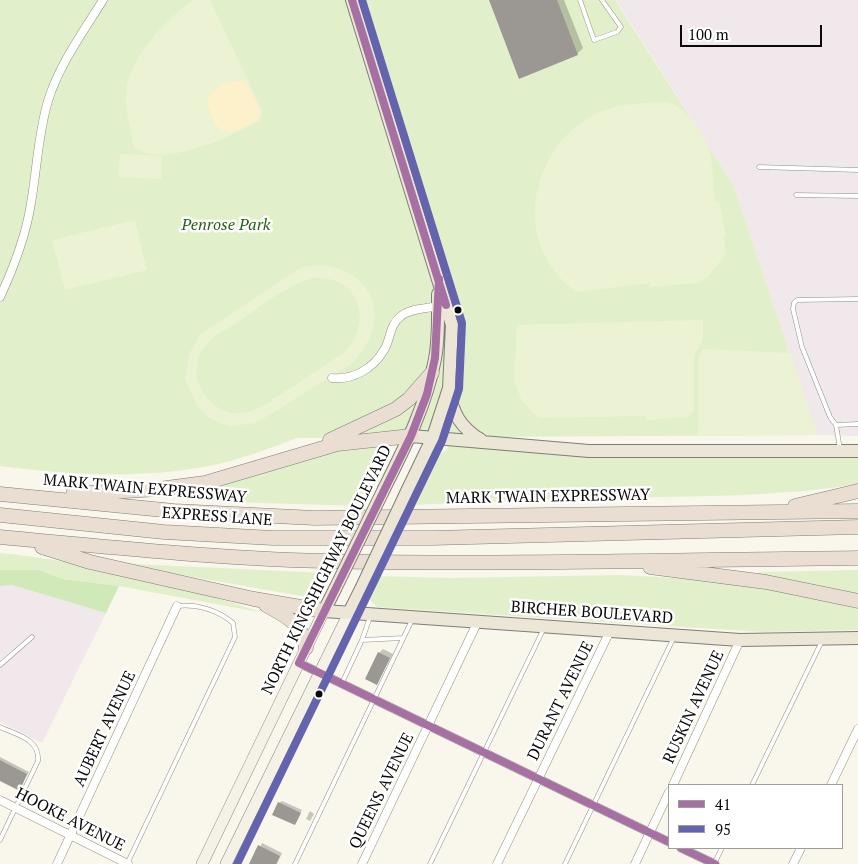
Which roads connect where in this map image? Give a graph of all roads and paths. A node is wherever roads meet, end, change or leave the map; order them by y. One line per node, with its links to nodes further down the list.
1 (103, 0): 10 (street)
2 (352, 0): 9 (main road, NORTH KINGSHIGHWAY BOULEVARD)
3 (580, 0): 4 (lane)
4 (602, 0)
5 (759, 167): 6 (lane)
6 (858, 170)
7 (796, 195): 8 (lane)
8 (858, 196)
9 (438, 278): 12 (main road, NORTH KINGSHIGHWAY BOULEVARD); 15 (main road, NORTH KINGSHIGHWAY BOULEVARD)
10 (0, 297)
11 (858, 299): 17 (lane)
12 (438, 306): 13 (main road, NORTH KINGSHIGHWAY BOULEVARD); 14 (street)
13 (432, 373): 18 (main road, NORTH KINGSHIGHWAY BOULEVARD); 21 (highway)
14 (332, 378)
15 (449, 388): 19 (main road, NORTH KINGSHIGHWAY BOULEVARD); 20 (main road)
16 (858, 424): 17 (lane)
17 (836, 425): 22 (lane)
18 (411, 436): 19 (main road); 21 (highway); 38 (main road, NORTH KINGSHIGHWAY BOULEVARD, bridge)
19 (433, 437): 20 (main road); 39 (main road, NORTH KINGSHIGHWAY BOULEVARD, bridge)
20 (486, 442): 22 (main road)
21 (308, 450): 26 (highway)
22 (841, 451): 23 (main road)
23 (858, 451)
24 (858, 491): 28 (highway)
25 (0, 494): 26 (highway, MARK TWAIN EXPRESSWAY)
26 (31, 497): 28 (highway, MARK TWAIN EXPRESSWAY)
27 (858, 511): 28 (highway, MARK TWAIN EXPRESSWAY)
28 (768, 512)
29 (0, 515): 30 (highway, EXPRESS LANE)
30 (858, 527)
31 (0, 537): 32 (highway)
32 (15, 538): 34 (highway); 35 (highway)
33 (858, 558): 34 (highway)
34 (615, 561): 36 (highway)
35 (254, 599): 38 (highway); 52 (highway)
36 (858, 601)
37 (177, 606): 71 (street, AUBERT AVENUE); 78 (lane)
38 (324, 611): 39 (main road, BIRCHER BOULEVARD); 52 (main road, NORTH KINGSHIGHWAY BOULEVARD)
39 (349, 613): 40 (main road, BIRCHER BOULEVARD); 55 (main road, NORTH KINGSHIGHWAY BOULEVARD)
40 (371, 614): 41 (main road, BIRCHER BOULEVARD); 49 (lane)
41 (413, 618): 42 (main road, BIRCHER BOULEVARD); 47 (lane)
42 (478, 621): 43 (main road, BIRCHER BOULEVARD); 58 (street, QUEENS AVENUE)
43 (545, 626): 44 (main road, BIRCHER BOULEVARD); 61 (lane)
44 (610, 631): 45 (main road, BIRCHER BOULEVARD); 62 (street, DURANT AVENUE)
45 (675, 635): 50 (main road, BIRCHER BOULEVARD); 68 (lane)
46 (32, 637): 54 (lane)
47 (404, 638): 49 (lane); 57 (lane)
48 (858, 638): 51 (main road, BIRCHER BOULEVARD)
49 (362, 640): 56 (lane)
50 (740, 640): 51 (main road, BIRCHER BOULEVARD); 63 (street, RUSKIN AVENUE)
51 (822, 640): 64 (lane)
52 (306, 648): 53 (main road, NORTH KINGSHIGHWAY BOULEVARD)
53 (299, 663): 55 (street); 79 (main road, NORTH KINGSHIGHWAY BOULEVARD)
54 (0, 665)
55 (319, 672): 56 (street); 80 (main road, NORTH KINGSHIGHWAY BOULEVARD)
56 (342, 683): 57 (street)
57 (375, 700): 58 (street); 81 (lane)
58 (430, 726): 61 (street); 82 (street, QUEENS AVENUE)
59 (0, 727): 69 (lane)
60 (858, 729): 65 (street)
61 (485, 752): 62 (street); 83 (lane)
62 (538, 778): 68 (street); 84 (street, DURANT AVENUE)
63 (672, 784)
64 (752, 784)
65 (831, 784)
66 (668, 794): 70 (street)
67 (0, 800): 69 (street, HOOKE AVENUE)
68 (594, 805): 70 (street); 85 (lane)
69 (15, 808): 71 (street, HOOKE AVENUE); 72 (lane)
70 (650, 833): 73 (street); 86 (street)
71 (70, 835): 77 (street, AUBERT AVENUE); 78 (street, HOOKE AVENUE)
72 (0, 840)
73 (668, 842)
74 (684, 849): 87 (street)
75 (722, 849): 87 (lane)
76 (800, 849): 88 (street)
77 (57, 864)
78 (127, 864)
79 (202, 864)
80 (226, 864)
81 (295, 864)
82 (362, 864)
83 (430, 864)
84 (497, 864)
85 (565, 864)
86 (635, 864)
87 (714, 864)
88 (793, 864)

